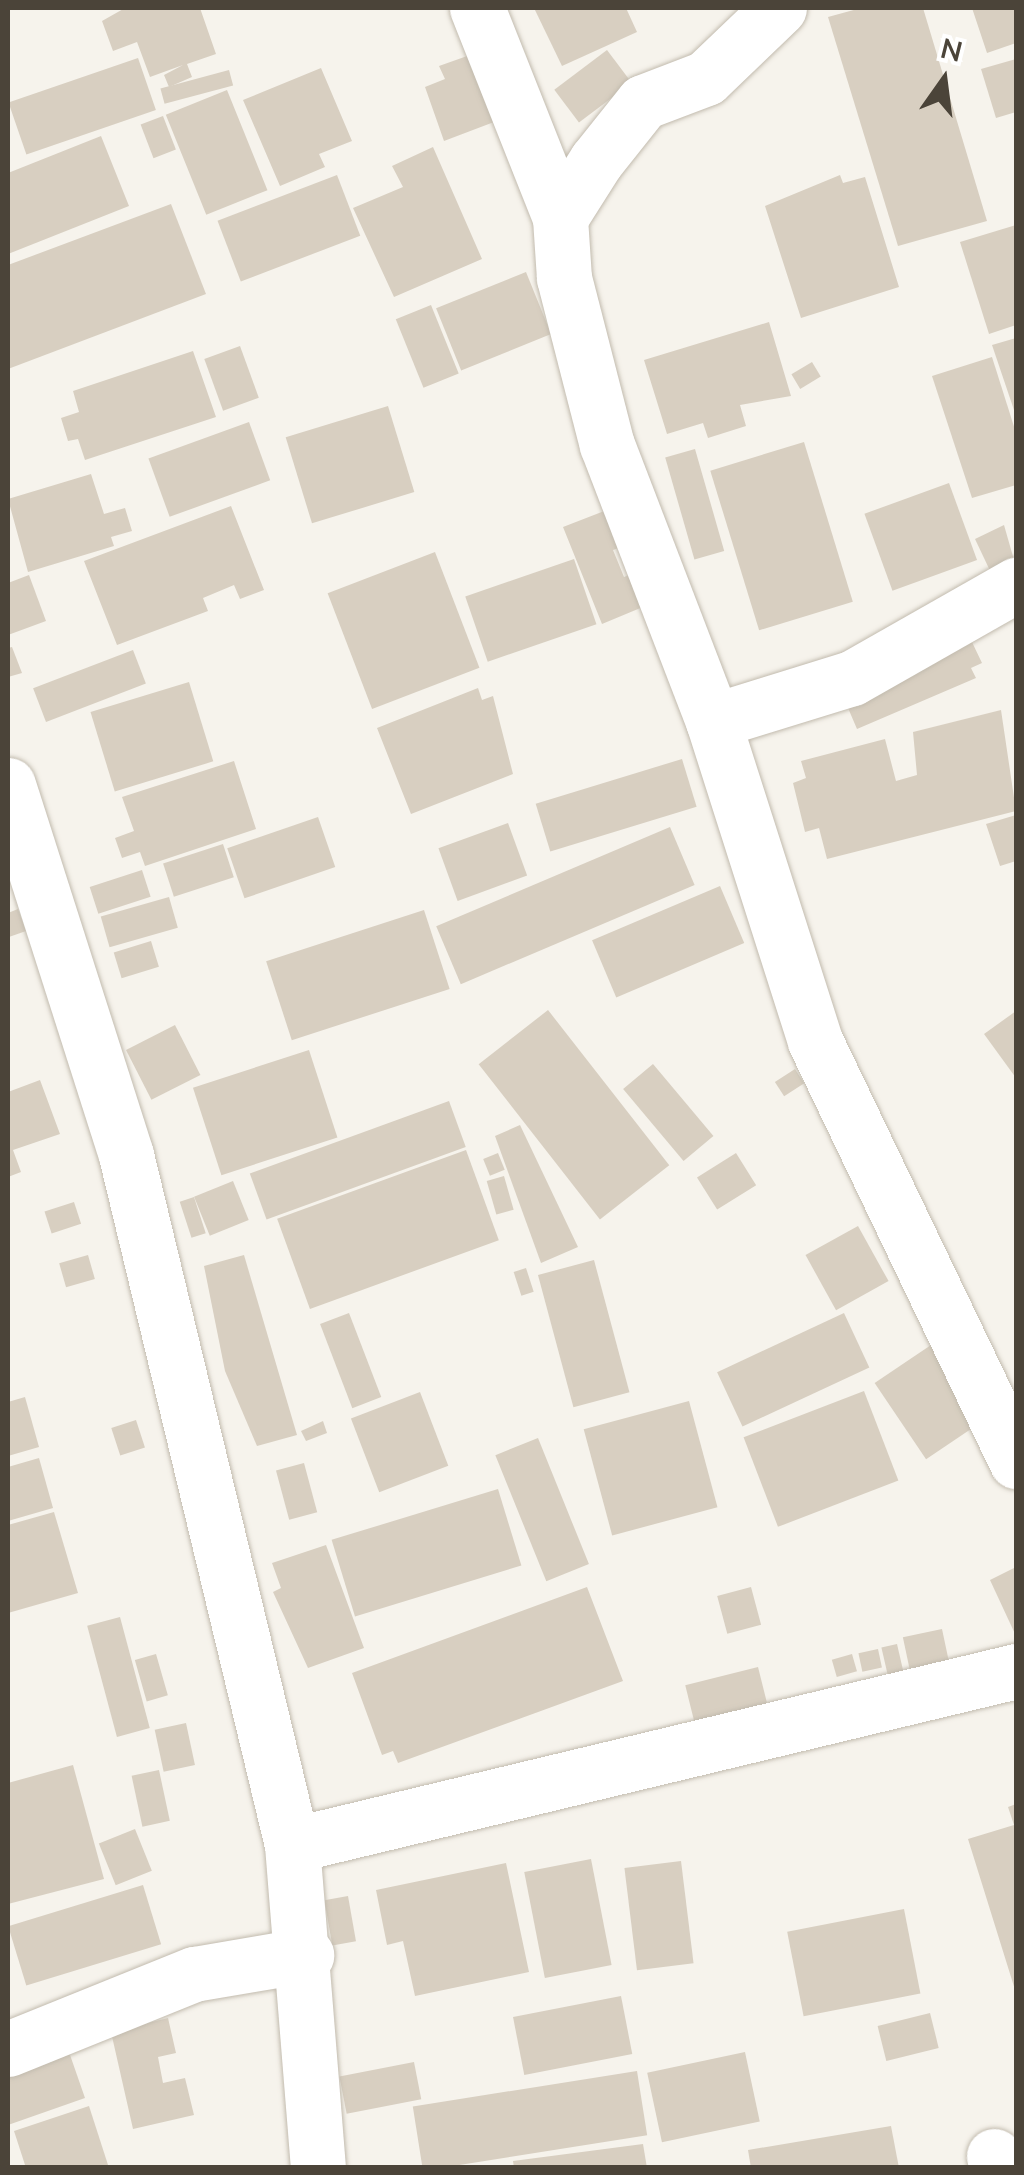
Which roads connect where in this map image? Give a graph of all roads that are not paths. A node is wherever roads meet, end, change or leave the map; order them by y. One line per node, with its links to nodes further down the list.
1 (478, 8): 3 (street)
2 (780, 8): 3 (street)
3 (560, 218): 5 (street)
4 (1016, 586): 5 (street)
5 (713, 722): 7 (street)
6 (8, 785): 9 (street)
7 (1016, 1461)
8 (1016, 1671): 9 (street)
9 (292, 1845): 10 (street)
10 (306, 1955): 11 (street); 12 (street)
11 (8, 2049)
12 (318, 2168)

